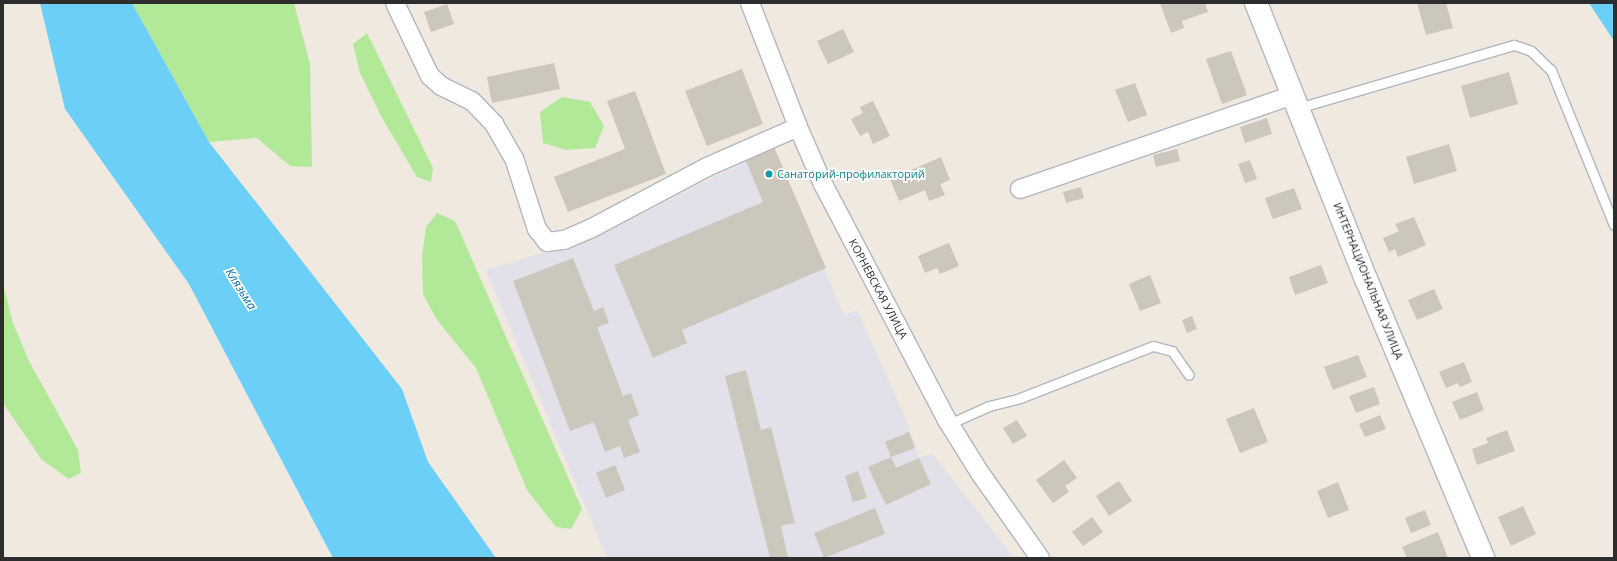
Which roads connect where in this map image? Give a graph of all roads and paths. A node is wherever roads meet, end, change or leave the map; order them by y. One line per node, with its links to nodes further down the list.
1 (395, 3): 5 (street)
2 (750, 3): 5 (street, КОРНЕВСКАЯ УЛИЦА)
3 (1256, 3): 4 (street, ИНТЕРНАЦИОНАЛЬНАЯ УЛИЦА)
4 (1296, 101): 6 (street); 7 (lane); 11 (street, ИНТЕРНАЦИОНАЛЬНАЯ УЛИЦА)
5 (798, 127): 9 (street, КОРНЕВСКАЯ УЛИЦА)
6 (1020, 190)
7 (1614, 224)
8 (1189, 376): 9 (lane)
9 (949, 424): 10 (street, КОРНЕВСКАЯ УЛИЦА)
10 (1040, 558)
11 (1483, 558)

